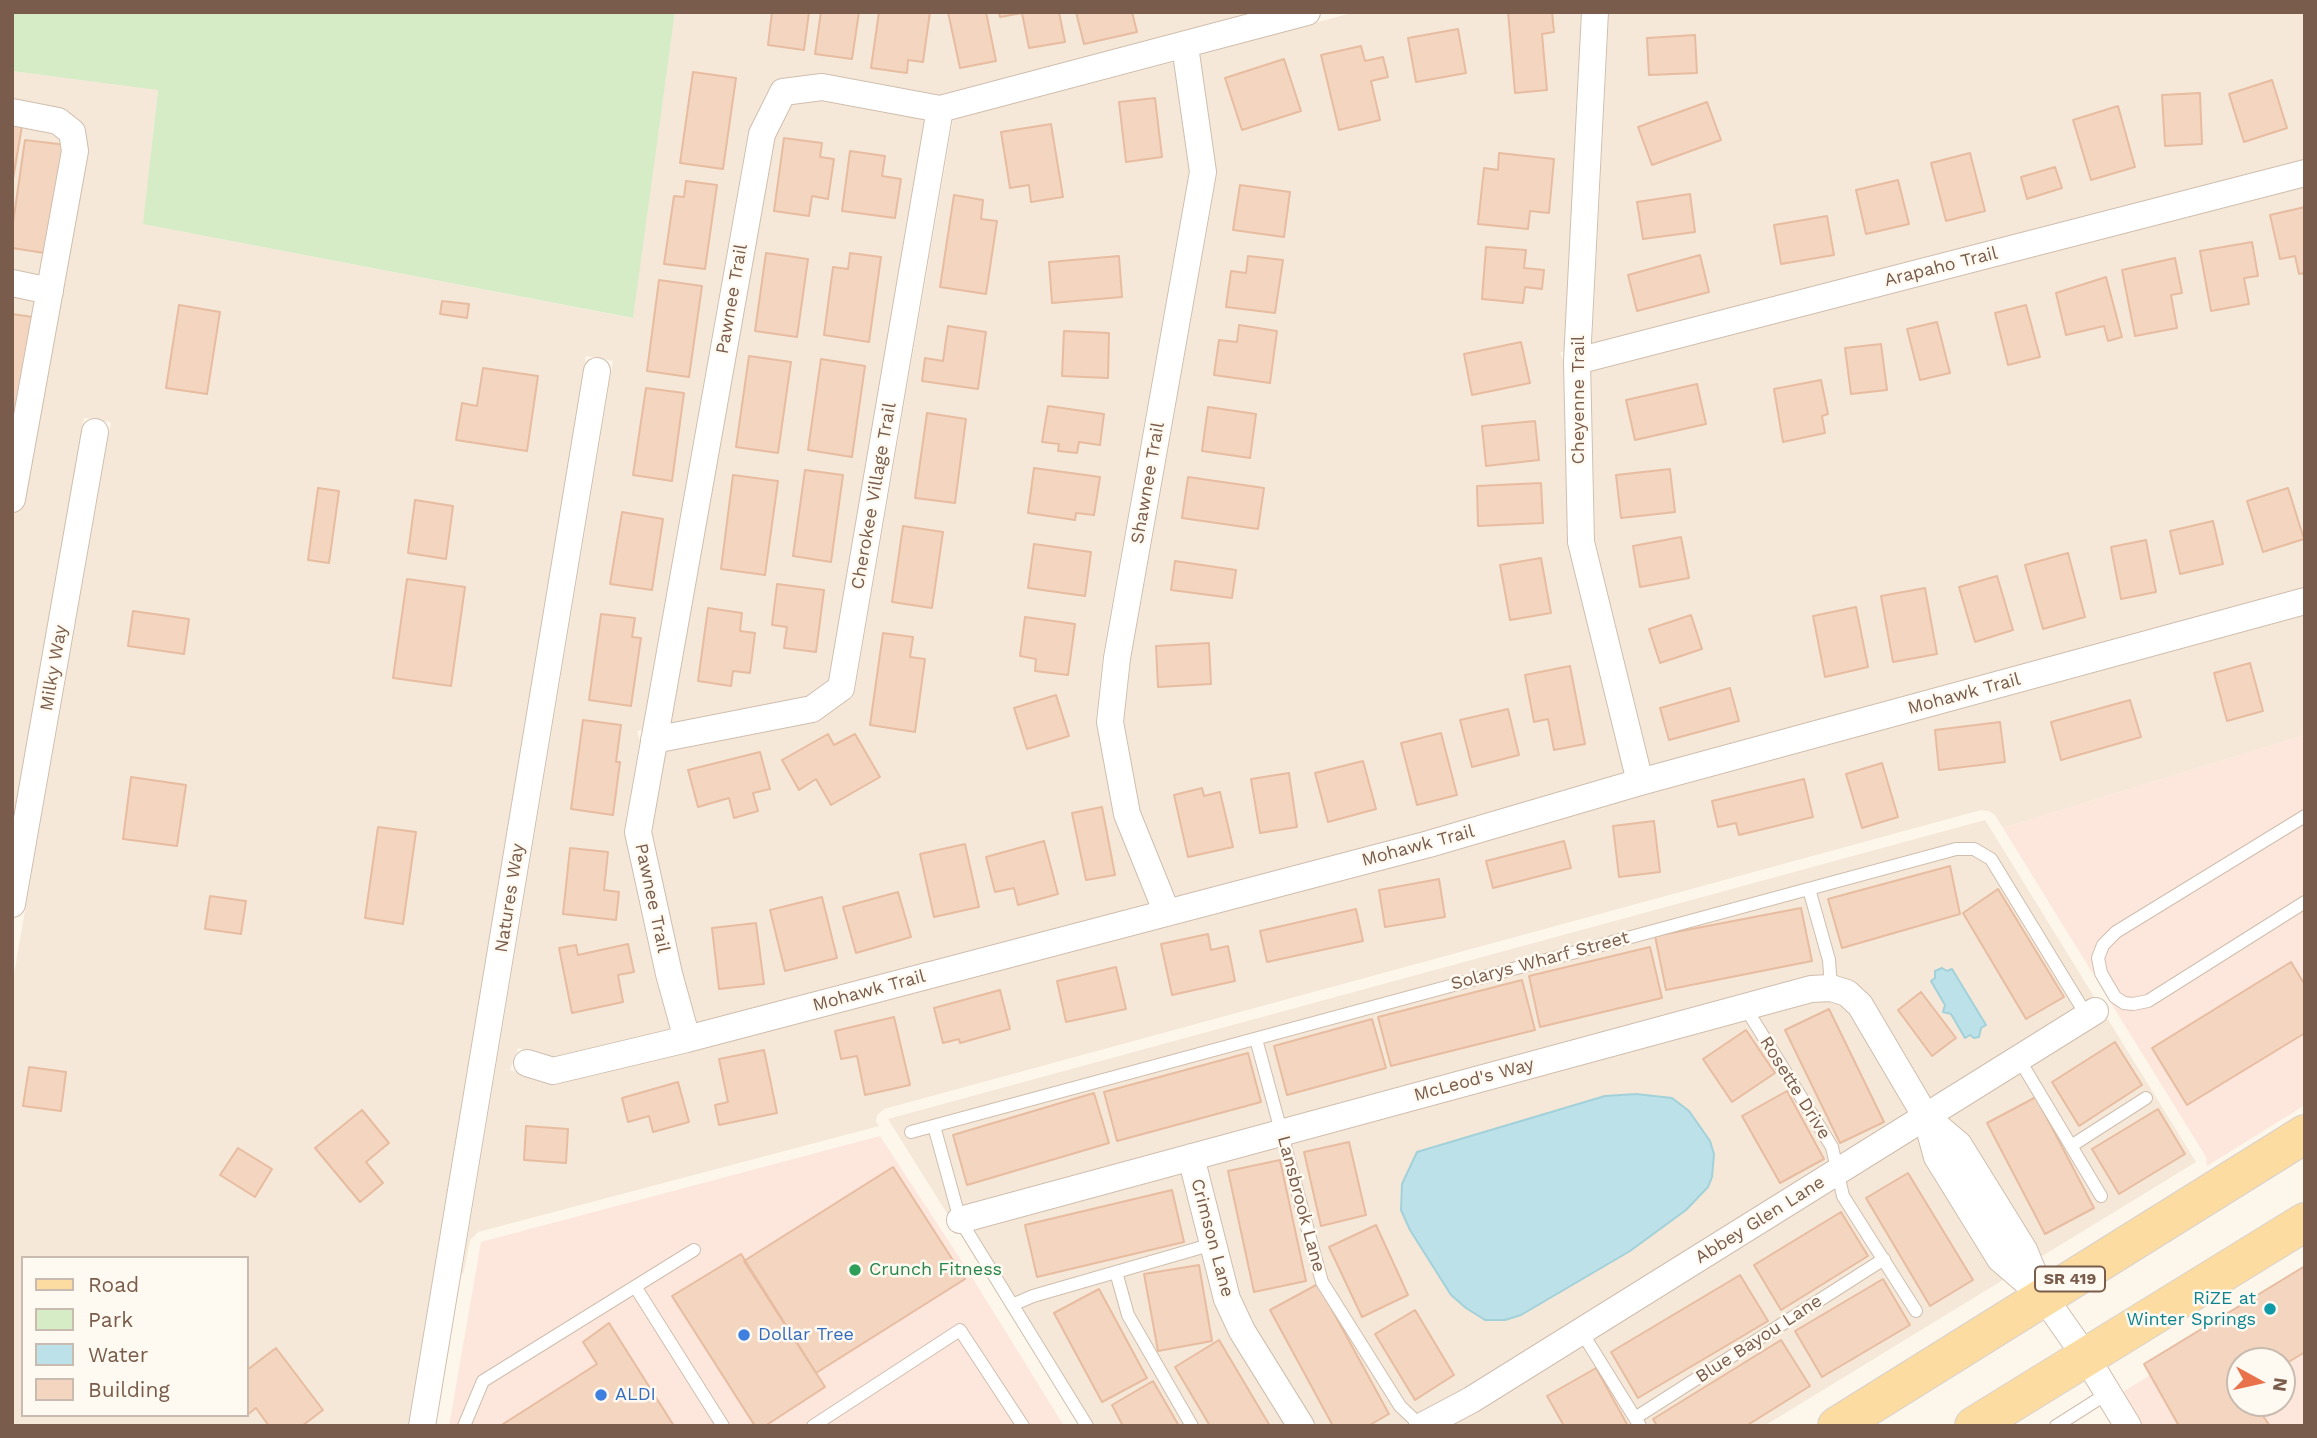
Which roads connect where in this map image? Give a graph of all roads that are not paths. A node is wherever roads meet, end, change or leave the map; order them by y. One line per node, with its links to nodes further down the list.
1 (1307, 12): 3 (street, Pawnee Trail)
2 (1595, 12): 9 (street, Cheyenne Trail)
3 (1185, 46): 4 (street, Pawnee Trail); 21 (street, Shawnee Trail)
4 (940, 109): 15 (street, Cherokee Village Trail); 15 (street, Pawnee Trail)
5 (12, 112): 8 (street)
6 (2305, 173): 9 (street, Arapaho Trail)
7 (12, 284): 8 (street)
8 (50, 290): 12 (street)
9 (1577, 361): 16 (street, Cheyenne Trail)
10 (597, 371): 53 (street, Natures Way)
11 (95, 432): 19 (street, Milky Way)
12 (16, 455): 13 (street)
13 (12, 499)
14 (2305, 601): 16 (street, Mohawk Trail)
15 (654, 740): 26 (street, Pawnee Trail)
16 (1640, 782): 21 (street, Mohawk Trail)
17 (2305, 816): 24 (lane)
18 (1809, 889): 22 (lane); 24 (lane, Solarys Wharf Street); 25 (lane, Solarys Wharf Street)
19 (12, 904)
20 (2302, 909): 24 (lane)
21 (1167, 913): 26 (street, Mohawk Trail)
22 (1831, 988): 23 (street, McLeod's Way); 30 (street)
23 (1745, 1007): 33 (street, McLeod's Way); 37 (lane, Rosette Drive)
24 (2099, 1008): 27 (street, Abbey Glen Lane)
25 (1256, 1038): 31 (lane, Solarys Wharf Street); 33 (lane, Lansbrook Lane)
26 (687, 1039): 28 (street, Mohawk Trail)
27 (2019, 1059): 30 (street, Abbey Glen Lane); 35 (lane)
28 (527, 1063)
29 (2146, 1098): 35 (lane)
30 (1926, 1117): 37 (street, Abbey Glen Lane); 46 (street)
31 (934, 1126): 32 (lane, Solarys Wharf Street); 39 (lane)
32 (911, 1132)
33 (1281, 1132): 36 (street, McLeod's Way); 61 (lane, Lansbrook Lane)
34 (2305, 1134): 46 (main road, SR 419)
35 (2071, 1146): 38 (lane)
36 (1191, 1157): 39 (street, McLeod's Way); 41 (street, Crimson Lane)
37 (1838, 1172): 43 (lane); 49 (street, Abbey Glen Lane)
38 (2101, 1196)
39 (960, 1220): 47 (lane)
40 (2305, 1222): 50 (main road)
41 (1213, 1244): 44 (lane); 60 (street, Crimson Lane)
42 (694, 1250): 45 (lane)
43 (1884, 1259): 48 (lane); 52 (lane, Blue Bayou Lane)
44 (1116, 1272): 47 (lane); 59 (lane)
45 (636, 1288): 54 (lane); 55 (lane)
46 (2043, 1296): 50 (street); 62 (main road, SR 419)
47 (1012, 1305): 58 (lane)
48 (1916, 1311)
49 (1581, 1331): 52 (lane, Blue Bayou Lane); 61 (street, Abbey Glen Lane)
50 (2085, 1357): 51 (street); 63 (main road)
51 (2108, 1393): 64 (lane); 65 (street)
52 (1638, 1422)
53 (422, 1426)
54 (464, 1426)
55 (723, 1426)
56 (813, 1426): 57 (lane)
57 (1023, 1426)
58 (1087, 1426)
59 (1192, 1426)
60 (1301, 1426)
61 (1421, 1426)
62 (1837, 1426)
63 (1975, 1426)
64 (2056, 1426)
65 (2128, 1426)

